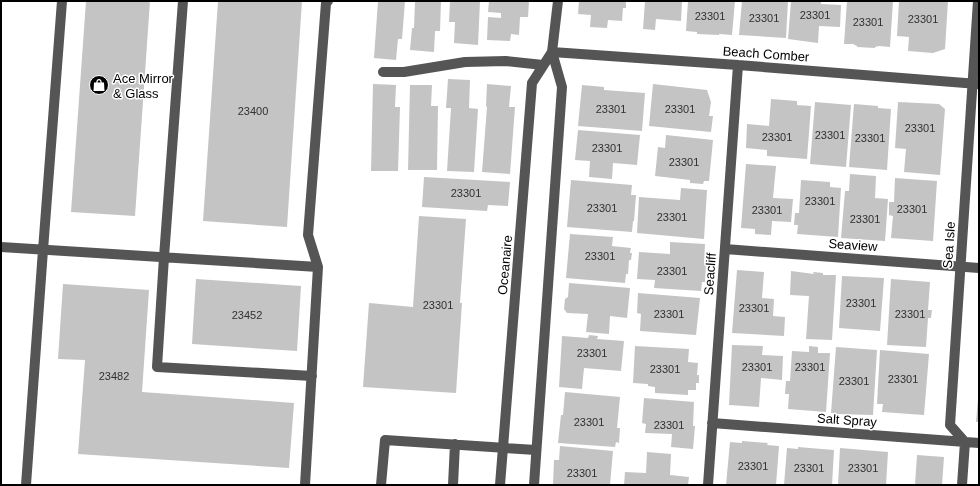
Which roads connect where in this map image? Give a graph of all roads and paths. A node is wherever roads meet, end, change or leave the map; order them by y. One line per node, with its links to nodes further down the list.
1 (62, 1): 13 (street)
2 (183, 1): 14 (street)
3 (328, 1): 16 (street)
4 (558, 1): 6 (street, Oceanaire)
5 (978, 1): 10 (street, Sea Isle)
6 (552, 52): 7 (street, Oceanaire); 8 (street, Beach Comber); 24 (street, Oceanaire)
7 (543, 65): 9 (street); 23 (street, Oceanaire)
8 (738, 65): 10 (street, Beach Comber); 12 (street, Seacliff)
9 (383, 72)
10 (976, 84): 15 (street, Sea Isle)
11 (1, 247): 13 (street)
12 (725, 249): 15 (street, Seaview); 19 (street, Seacliff)
13 (43, 250): 14 (street); 25 (street)
14 (164, 257): 16 (street); 18 (street)
15 (960, 266): 17 (street, Seaview); 20 (street, Sea Isle)
16 (318, 268): 18 (street)
17 (979, 268)
18 (312, 376): 26 (street)
19 (712, 423): 20 (street, Salt Spray); 31 (street, Seacliff)
20 (965, 442): 21 (street, Salt Spray); 32 (street)
21 (979, 443)
22 (455, 444): 23 (street); 27 (street); 28 (street)
23 (503, 447): 24 (street); 29 (street, Oceanaire)
24 (536, 450): 30 (street, Oceanaire)
25 (26, 485)
26 (305, 485)
27 (381, 485)
28 (453, 485)
29 (500, 485)
30 (534, 485)
31 (708, 485)
32 (962, 485)

